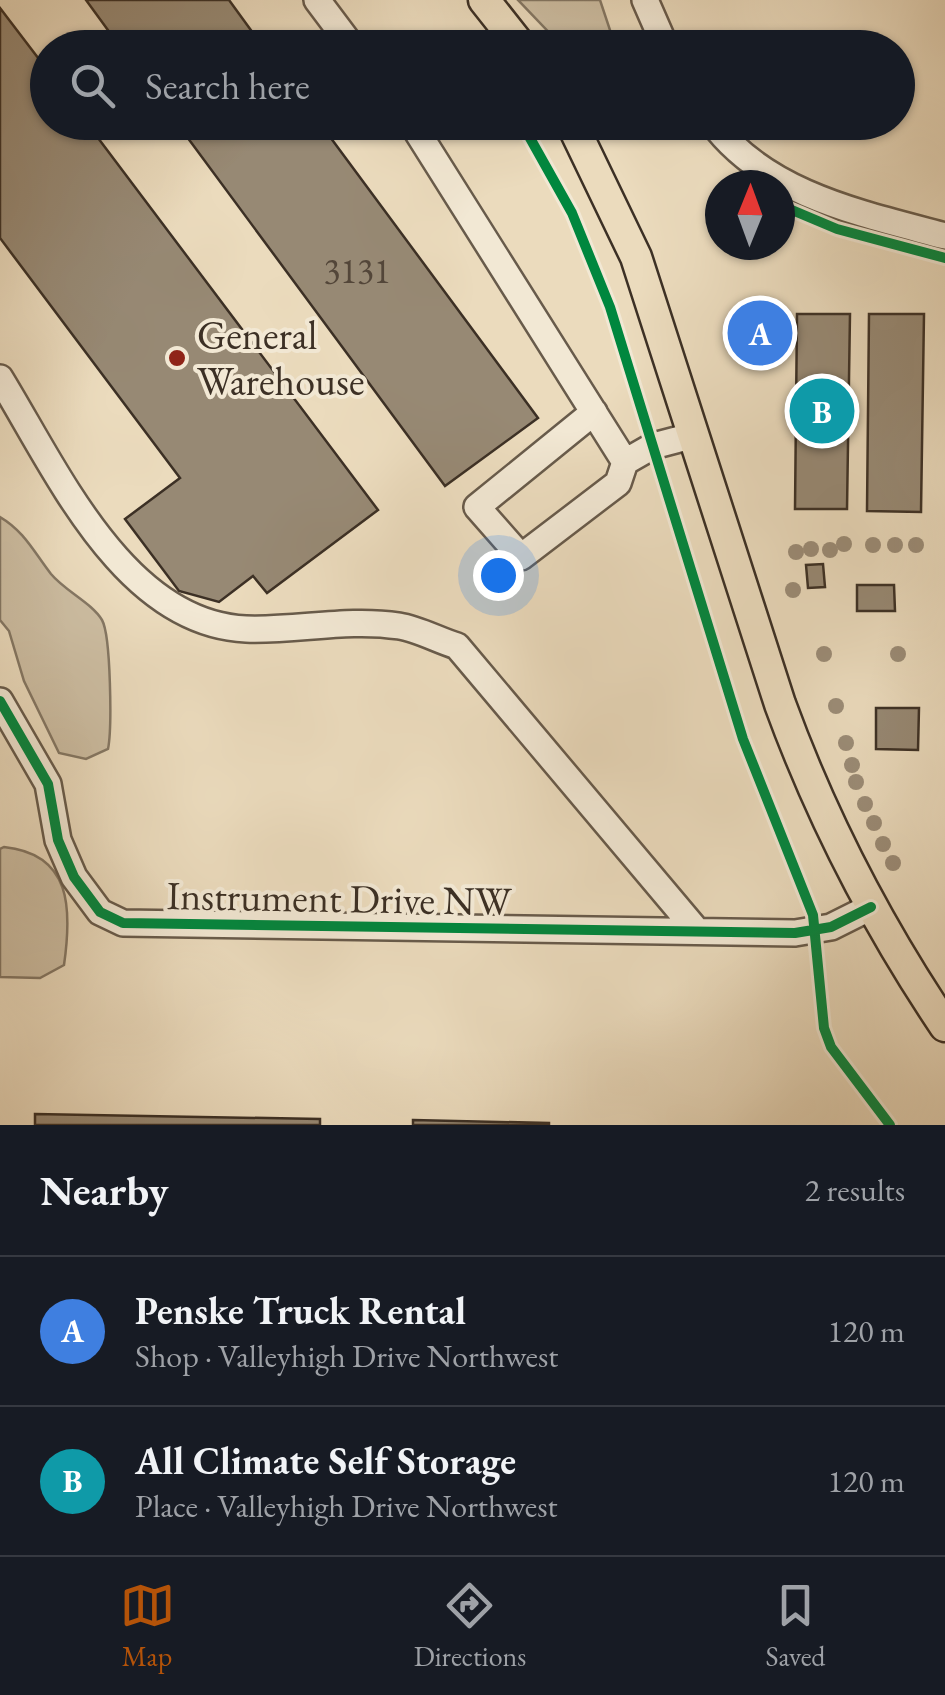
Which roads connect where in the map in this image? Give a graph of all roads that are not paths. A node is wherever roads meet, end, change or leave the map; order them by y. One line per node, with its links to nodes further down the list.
1 (316, 0): 4 (street)
2 (484, 0): 5 (main road)
3 (645, 0): 6 (street)
4 (339, 30)
5 (508, 30)
6 (658, 30)
7 (422, 140): 12 (street)
8 (580, 140): 13 (main road)
9 (731, 140): 10 (street)
10 (945, 236)
11 (0, 378): 17 (street)
12 (594, 412): 14 (street); 14 (street)
13 (695, 435): 14 (street); 16 (main road)
14 (625, 462)
15 (0, 701): 17 (street, Instrument Drive NW)
16 (871, 907): 17 (street, Instrument Drive NW); 18 (main road)
17 (697, 931)
18 (945, 1026)

